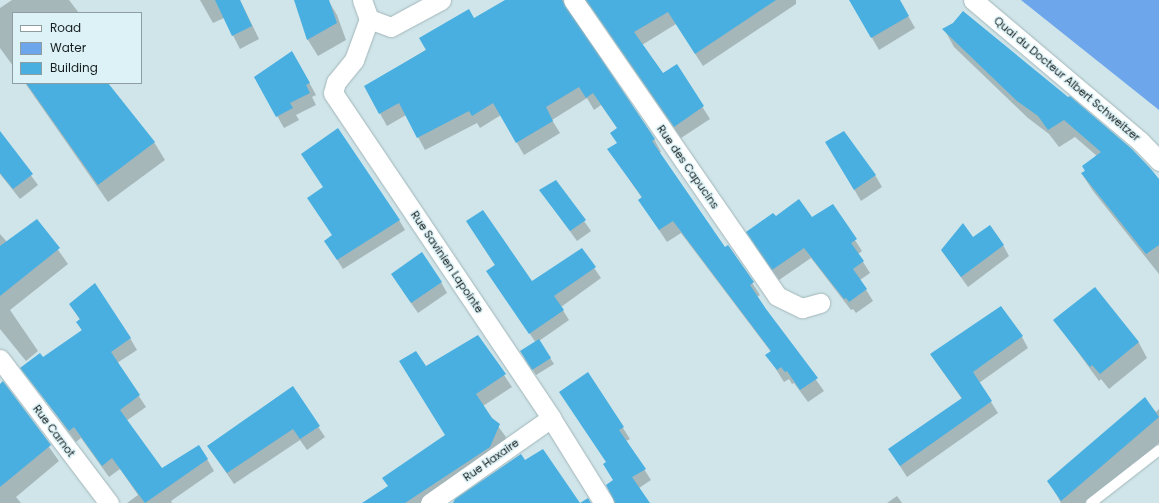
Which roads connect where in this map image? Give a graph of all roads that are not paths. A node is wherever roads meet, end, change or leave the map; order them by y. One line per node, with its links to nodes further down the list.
1 (362, 0): 5 (street)
2 (440, 0): 5 (street)
3 (573, 0): 7 (street, Rue des Capucins)
4 (973, 0): 6 (street, Quai du Docteur Albert Schweitzer)
5 (369, 19): 9 (street, Rue Savinien Lapointe)
6 (1159, 161)
7 (820, 303)
8 (0, 359): 11 (street, Rue Carnot)
9 (551, 418): 12 (street, Rue Haxaire); 13 (street, Rue Savinien Lapointe)
10 (1159, 450): 14 (lane)
11 (109, 503)
12 (430, 503)
13 (604, 503)
14 (1091, 503)

